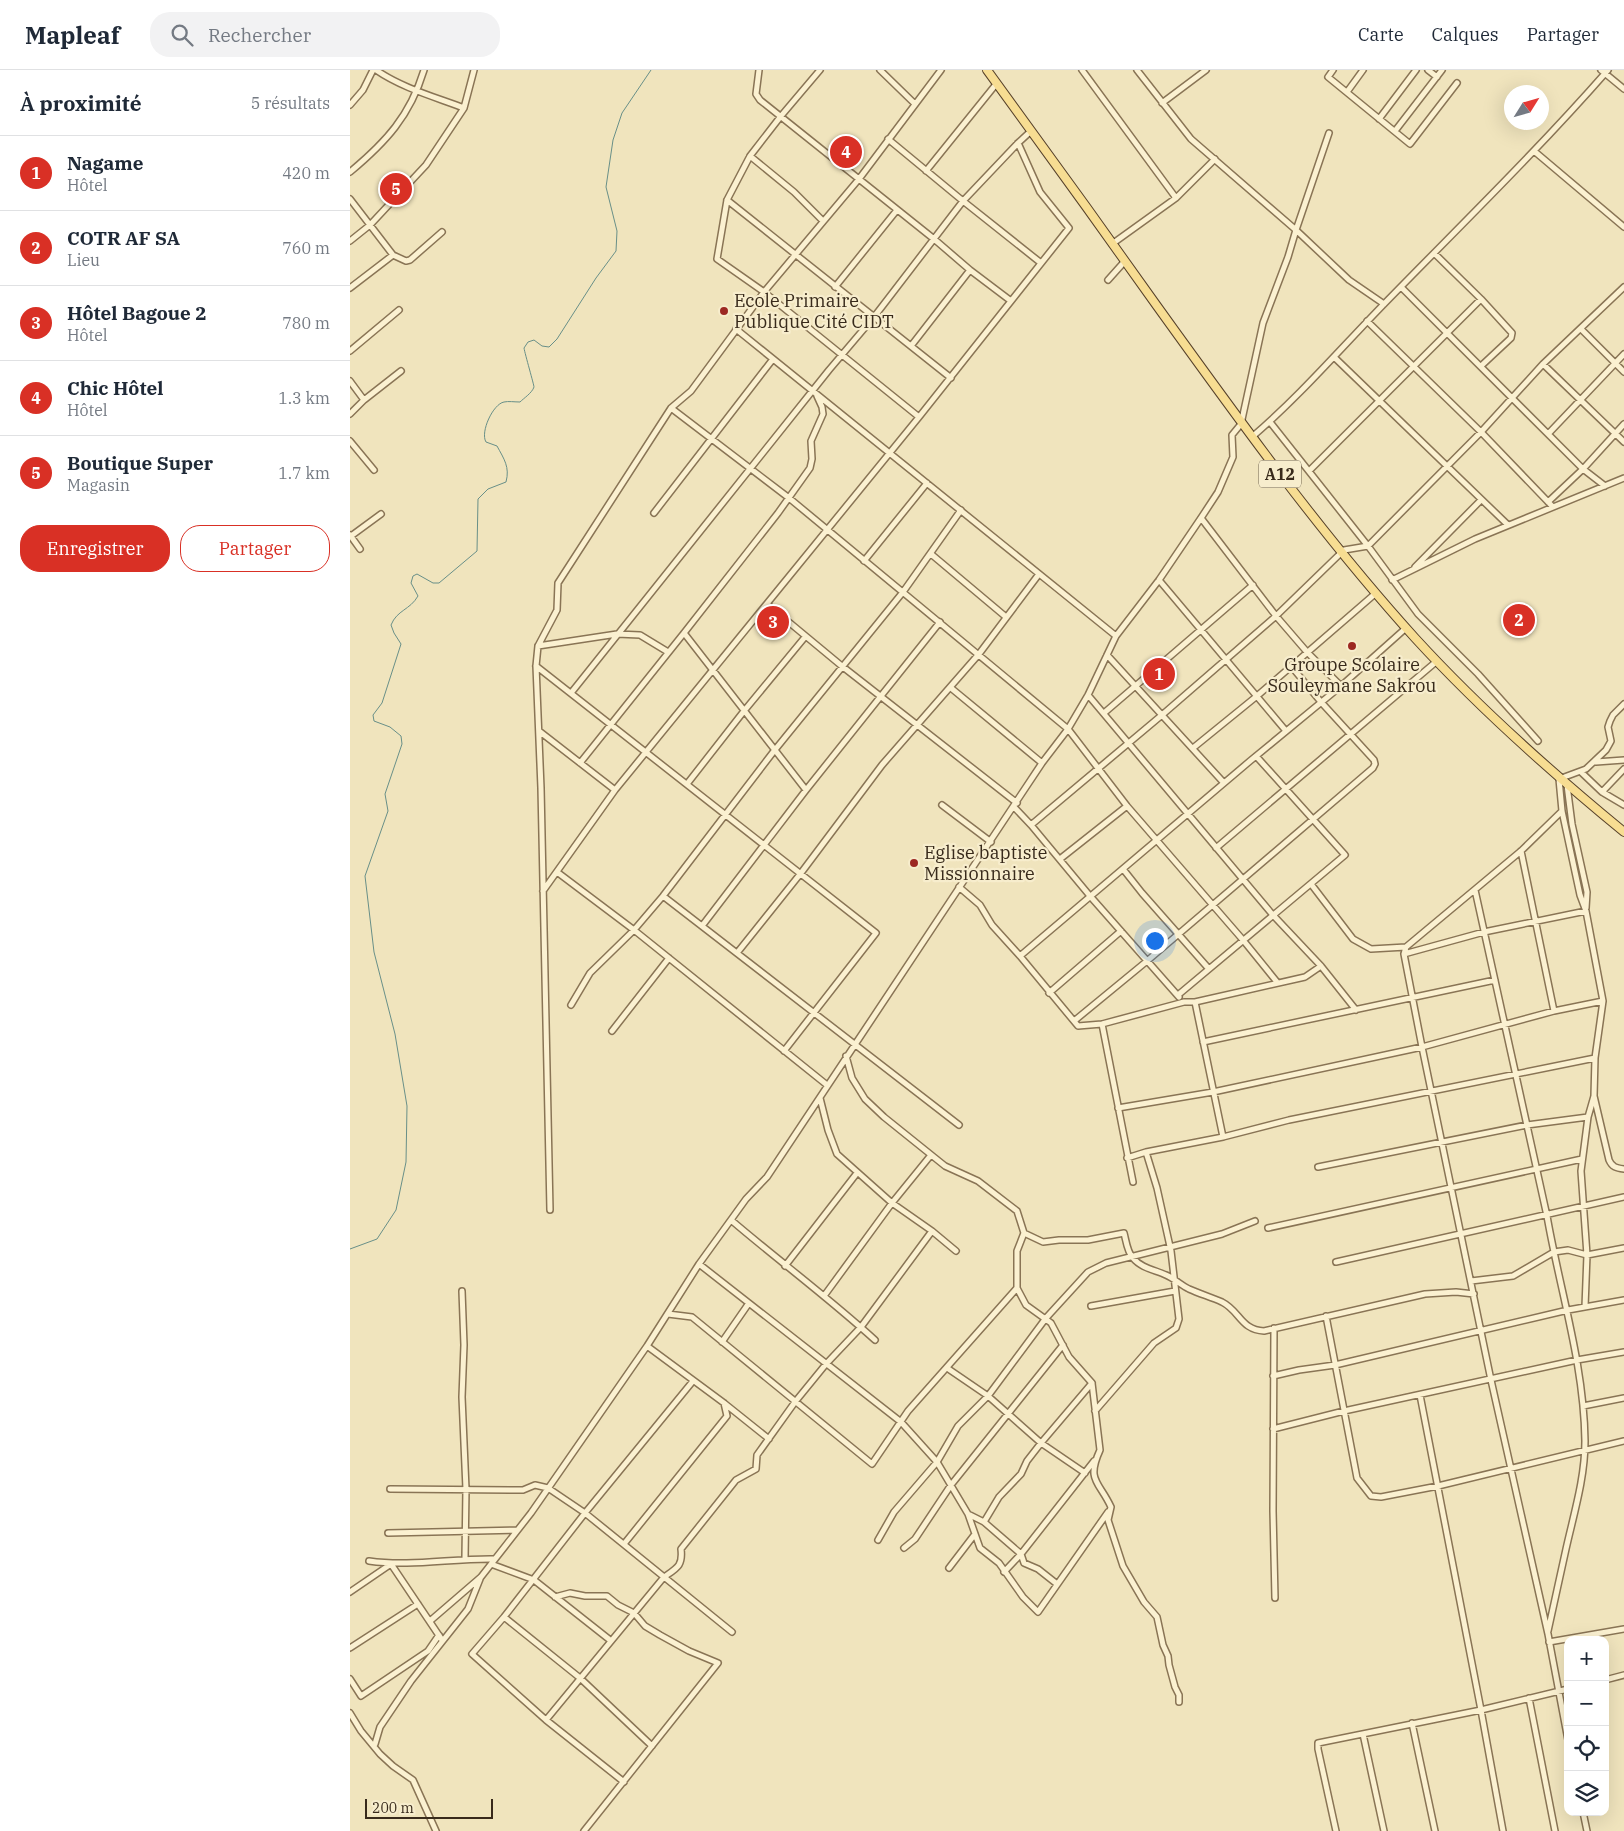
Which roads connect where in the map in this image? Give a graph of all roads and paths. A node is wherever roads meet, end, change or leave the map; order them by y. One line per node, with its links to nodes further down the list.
1 (374, 70): 22 (street); 26 (street)
2 (424, 70): 22 (street)
3 (474, 70): 27 (street)
4 (759, 70): 28 (street)
5 (820, 70): 28 (street)
6 (880, 70): 25 (street)
7 (940, 70): 25 (street)
8 (987, 70): 19 (main road, A12)
9 (1082, 70): 41 (street)
10 (1137, 70): 24 (street)
11 (1206, 70): 24 (street)
12 (1333, 70): 23 (street)
13 (1363, 70): 23 (street)
14 (1416, 70): 29 (street)
15 (1428, 70): 18 (street)
16 (1442, 70): 18 (street)
17 (1605, 71): 21 (street); 35 (street)
18 (1437, 77): 31 (street)
19 (996, 83): 30 (main road, A12); 38 (street)
20 (1457, 83): 31 (street)
21 (1624, 89)
22 (418, 91): 27 (street); 39 (street)
23 (1347, 92): 29 (street)
24 (1162, 102): 37 (street)
25 (915, 104): 33 (street)
26 (350, 105)
27 (464, 108): 47 (street)
28 (781, 116): 36 (street); 40 (street)
29 (1379, 119): 31 (street)
30 (1031, 131): 34 (street); 53 (main road, A12)
31 (1395, 132)
32 (1329, 133): 49 (street)
33 (888, 139): 38 (street); 40 (street)
34 (1018, 143): 44 (street); 58 (street)
35 (1534, 151): 48 (street); 54 (street)
36 (750, 156): 43 (street); 46 (street)
37 (1215, 159): 41 (street); 49 (street)
38 (926, 171): 44 (street)
39 (350, 172)
40 (859, 179): 45 (street); 46 (street)
41 (1176, 198): 53 (street)
42 (350, 199): 47 (street)
43 (727, 200): 55 (street); 65 (street)
44 (963, 202): 51 (street); 58 (street)
45 (897, 210): 51 (street); 61 (street)
46 (823, 221): 55 (street)
47 (370, 225): 52 (street); 56 (street)
48 (1624, 226)
49 (1296, 230): 68 (street); 98 (street)
50 (442, 232): 56 (street)
51 (934, 239): 59 (street); 70 (street)
52 (350, 241)
53 (1112, 244): 57 (main road, A12)
54 (1434, 253): 62 (street); 66 (street)
55 (796, 254): 61 (street); 65 (street)
56 (393, 255): 64 (street)
57 (1125, 261): 60 (street); 98 (main road, A12)
58 (1041, 263): 67 (street)
59 (970, 270): 67 (street); 75 (street)
60 (1108, 280)
61 (835, 287): 70 (street)
62 (1401, 287): 68 (street); 74 (street)
63 (1624, 287): 73 (street)
64 (350, 288)
65 (764, 292): 72 (street); 77 (street)
66 (1481, 299): 74 (street); 84 (street)
67 (1011, 300): 87 (street)
68 (1384, 304): 71 (street)
69 (399, 310): 76 (street)
70 (874, 317): 75 (street); 77 (street)
71 (1367, 321): 79 (street); 83 (street)
72 (736, 328): 80 (street); 94 (street)
73 (1580, 329): 81 (street); 82 (street)
74 (1446, 332): 83 (street); 84 (street)
75 (911, 346): 87 (street)
76 (350, 351)
77 (841, 354): 89 (street); 96 (street)
78 (1624, 354): 81 (street)
79 (1334, 357): 93 (street); 97 (street)
80 (773, 358): 89 (street); 104 (street)
81 (1614, 363): 86 (street); 91 (street)
82 (1543, 364): 90 (street); 91 (street)
83 (1413, 366): 93 (street); 100 (street)
84 (1481, 366): 90 (street)
85 (400, 371): 92 (street)
86 (1624, 372)
87 (951, 378): 96 (street)
88 (350, 382): 92 (street)
89 (814, 392): 107 (street); 109 (street); 116 (street)
90 (1512, 399): 100 (street); 101 (street)
91 (1580, 399): 101 (street); 102 (street)
92 (364, 400): 95 (street)
93 (1379, 400): 108 (street); 112 (street)
94 (671, 408): 104 (street); 148 (street)
95 (350, 414)
96 (919, 417): 107 (street)
97 (1270, 422): 103 (street); 112 (street)
98 (1241, 424): 103 (main road, A12); 122 (street)
99 (1624, 424): 102 (street)
100 (1481, 432): 108 (street); 118 (street)
101 (1549, 433): 110 (street)
102 (1616, 434): 106 (street); 110 (street)
103 (1252, 437): 128 (main road, A12)
104 (712, 438): 109 (street); 120 (street)
105 (350, 441): 111 (street)
106 (1624, 442)
107 (890, 453): 114 (street); 124 (street)
108 (1446, 467): 117 (street); 126 (street)
109 (750, 468): 116 (street); 145 (street)
110 (1583, 469): 115 (street); 118 (street)
111 (374, 470)
112 (1309, 471): 126 (street)
113 (1624, 478): 115 (street)
114 (927, 483): 119 (street); 130 (street)
115 (1605, 486): 118 (street)
116 (789, 498): 124 (street); 144 (street)
117 (1481, 500): 123 (street); 131 (street)
118 (1550, 504): 123 (street)
119 (961, 510): 129 (street); 132 (street)
120 (654, 513)
121 (381, 514): 125 (street)
122 (1202, 518): 133 (street); 135 (street)
123 (1508, 525): 131 (street)
124 (827, 530): 130 (street); 138 (street)
125 (350, 536): 127 (street)
126 (1368, 546): 128 (street); 134 (street)
127 (360, 549)
128 (1342, 553): 137 (main road, A12); 139 (street)
129 (931, 554): 136 (street); 140 (street)
130 (864, 560): 136 (street)
131 (1410, 571): 134 (street)
132 (1039, 574): 140 (street); 146 (street)
133 (1159, 580): 143 (street); 146 (street)
134 (1392, 580): 177 (street)
135 (1253, 584): 139 (street); 143 (street)
136 (903, 592): 141 (street); 157 (street)
137 (1376, 593): 142 (main road, A12); 150 (street)
138 (767, 604): 147 (street); 158 (street)
139 (1276, 616): 150 (street); 153 (street)
140 (1006, 617): 151 (street)
141 (940, 622): 151 (street); 164 (street)
142 (1406, 628): 154 (main road, A12); 160 (street)
143 (1200, 630): 153 (street); 159 (street)
144 (684, 633): 149 (street); 158 (street)
145 (617, 634): 148 (street); 149 (street); 162 (street)
146 (1116, 636): 152 (street)
147 (805, 637): 157 (street); 168 (street)
148 (538, 646): 155 (street)
149 (668, 652): 171 (street)
150 (1307, 652): 156 (street); 160 (street)
151 (979, 654): 161 (street); 173 (street)
152 (1107, 655): 159 (street); 163 (street)
153 (1225, 659): 165 (street); 170 (street)
154 (1437, 661): 176 (street); 190 (main road, A12)
155 (536, 666): 162 (street); 174 (street)
156 (1291, 666): 165 (street); 166 (street)
157 (842, 667): 164 (street); 180 (street)
158 (713, 671): 168 (street); 181 (street)
159 (1135, 685): 169 (street); 170 (street)
160 (1341, 686): 166 (street)
161 (950, 688): 172 (street); 186 (street)
162 (571, 693): 171 (street)
163 (1088, 694): 169 (street); 173 (street)
164 (881, 696): 172 (street); 196 (street)
165 (1257, 696): 175 (street); 179 (street)
166 (1321, 702): 175 (street); 176 (street)
167 (1624, 704): 184 (street)
168 (744, 711): 180 (street); 192 (street)
169 (1104, 713): 178 (street)
170 (1162, 715): 178 (street); 179 (street)
171 (610, 724): 181 (street); 185 (street)
172 (918, 724): 199 (street); 216 (street)
173 (1068, 729): 186 (street); 187 (street)
174 (539, 731): 185 (street); 221 (street)
175 (1286, 731): 182 (street)
176 (1351, 735): 194 (street); 205 (street)
177 (1538, 741)
178 (1129, 743): 187 (street); 203 (street)
179 (1193, 748): 191 (street)
180 (774, 751): 196 (street); 204 (street)
181 (647, 753): 192 (street); 195 (street)
182 (1256, 756): 191 (street); 194 (street)
183 (1624, 760): 184 (street)
184 (1595, 762): 189 (street)
185 (580, 763): 195 (street)
186 (1042, 763): 199 (street)
187 (1097, 768): 201 (street); 206 (street)
188 (1624, 769): 197 (street)
189 (1581, 772): 190 (street); 197 (street)
190 (1559, 779): 193 (main road, A12); 202 (street)
191 (1224, 783): 203 (street)
192 (687, 784): 204 (street)
193 (1567, 785): 207 (main road, A12); 225 (street)
194 (1287, 789): 205 (street); 211 (street)
195 (615, 790): 215 (street)
196 (806, 790): 210 (street)
197 (1602, 792): 200 (street)
198 (942, 805): 209 (street)
199 (1015, 805): 206 (street); 209 (street)
200 (1624, 805)
201 (1127, 806): 208 (street); 213 (street)
202 (1562, 811): 212 (street); 225 (street)
203 (1188, 813): 208 (street); 211 (street)
204 (726, 815): 210 (street); 222 (street)
205 (1314, 818): 217 (street); 218 (street)
206 (1031, 825): 213 (street)
207 (1624, 832)
208 (1157, 841): 214 (street); 224 (street)
209 (991, 842): 219 (street)
210 (764, 845): 216 (street); 228 (street)
211 (1216, 848): 217 (street)
212 (1520, 851): 220 (street); 227 (street)
213 (1060, 859): 223 (street)
214 (1123, 869): 223 (street); 232 (street)
215 (557, 872): 221 (street); 229 (street)
216 (800, 874): 235 (street); 253 (street)
217 (1242, 879): 224 (street); 226 (street)
218 (1311, 884): 226 (street); 234 (street)
219 (959, 887): 237 (street); 259 (street)
220 (1475, 890): 231 (street); 234 (street)
221 (543, 891): 289 (street)
222 (663, 896): 228 (street); 229 (street)
223 (1090, 896): 230 (street); 237 (street)
224 (1212, 904): 232 (street); 233 (street)
225 (1586, 910): 227 (street); 247 (street)
226 (1272, 914): 233 (street); 240 (street)
227 (1535, 921): 231 (street); 252 (street)
228 (702, 926): 235 (street)
229 (634, 930): 238 (street); 250 (street)
230 (1121, 931): 239 (street); 244 (street)
231 (1484, 932): 236 (street); 242 (street)
232 (1178, 934): 239 (street); 241 (street)
233 (1243, 940): 241 (street); 243 (street)
234 (1406, 946): 236 (street)
235 (737, 953): 253 (street)
236 (1404, 954): 246 (street)
237 (1020, 956): 244 (street)
238 (669, 958): 257 (street); 261 (street)
239 (1147, 961): 245 (street); 254 (street)
240 (1320, 966): 243 (street); 251 (street)
241 (1210, 969): 245 (street)
242 (1495, 980): 246 (street); 256 (street)
243 (1277, 982): 249 (street)
244 (1049, 992): 254 (street)
245 (1178, 996): 248 (street)
246 (1413, 998): 251 (street); 260 (street)
247 (1603, 1001): 252 (street); 263 (street)
248 (1184, 1002): 249 (street); 255 (street)
249 (1195, 1002): 258 (street)
250 (571, 1005)
251 (1356, 1010): 258 (street)
252 (1554, 1011): 256 (street)
253 (814, 1012): 259 (street); 261 (street)
254 (1074, 1021): 255 (street)
255 (1102, 1024): 270 (street)
256 (1505, 1025): 260 (street); 264 (street)
257 (612, 1031)
258 (1203, 1042): 267 (street)
259 (854, 1044): 262 (street); 272 (street)
260 (1422, 1047): 266 (street); 267 (street)
261 (784, 1051): 265 (street)
262 (846, 1056): 265 (street); 277 (street)
263 (1595, 1058): 264 (street); 268 (street)
264 (1516, 1073): 266 (street); 273 (street)
265 (827, 1085): 269 (street)
266 (1431, 1091): 274 (street); 275 (street)
267 (1213, 1092): 270 (street); 274 (street)
268 (1594, 1096): 271 (street); 282 (street)
269 (820, 1098): 283 (street); 291 (street)
270 (1118, 1108): 278 (street)
271 (1588, 1117): 273 (street); 279 (street)
272 (959, 1125)
273 (1527, 1125): 275 (street); 281 (street)
274 (1222, 1137): 276 (street)
275 (1442, 1142): 280 (street); 285 (street)
276 (1146, 1152): 278 (street); 297 (street)
277 (931, 1155): 287 (street); 295 (street)
278 (1128, 1158): 284 (street)
279 (1582, 1159): 281 (street); 288 (street)
280 (1318, 1167)
281 (1536, 1169): 285 (street); 290 (street)
282 (1624, 1169)
283 (857, 1173): 287 (street); 305 (street)
284 (1133, 1182)
285 (1452, 1188): 293 (street); 296 (street)
286 (1624, 1197): 288 (street)
287 (892, 1203): 294 (street); 312 (street)
288 (1585, 1206): 290 (street); 301 (street)
289 (550, 1210)
290 (1547, 1216): 296 (street); 300 (street)
291 (731, 1220): 304 (street); 305 (street)
292 (1254, 1221): 297 (street)
293 (1268, 1228)
294 (932, 1231): 299 (street); 321 (street)
295 (1024, 1233): 302 (street); 308 (street)
296 (1462, 1235): 303 (street); 307 (street)
297 (1170, 1248): 302 (street); 306 (street)
298 (1624, 1248): 301 (street)
299 (956, 1251)
300 (1554, 1252): 301 (street); 307 (street); 317 (street)
301 (1588, 1255): 316 (street)
302 (1132, 1257): 306 (street); 320 (street)
303 (1336, 1262)
304 (699, 1264): 314 (street); 318 (street)
305 (785, 1266): 312 (street)
306 (1174, 1280): 310 (street); 322 (street)
307 (1471, 1281): 311 (street)
308 (1017, 1288): 320 (street); 332 (street)
309 (462, 1291): 360 (street)
310 (1175, 1291): 315 (street); 343 (street)
311 (1474, 1294): 319 (street); 323 (street)
312 (824, 1296): 321 (street)
313 (1624, 1300): 316 (street)
314 (749, 1303): 325 (street); 330 (street)
315 (1091, 1306)
316 (1585, 1307): 317 (street)
317 (1568, 1310): 323 (street); 329 (street)
318 (668, 1314): 325 (street); 327 (street)
319 (1326, 1316): 322 (street); 331 (street)
320 (1046, 1318): 326 (street); 338 (street)
321 (861, 1327): 324 (street); 330 (street)
322 (1274, 1328): 333 (street)
323 (1481, 1330): 331 (street); 334 (street)
324 (875, 1340)
325 (722, 1342): 341 (street)
326 (1063, 1345): 336 (street); 345 (street)
327 (647, 1346): 335 (street); 358 (street)
328 (1624, 1352): 329 (street)
329 (1577, 1360): 334 (street); 342 (street)
330 (826, 1364): 341 (street); 346 (street)
331 (1335, 1365): 333 (street); 344 (street)
332 (947, 1368): 338 (street); 346 (street)
333 (1274, 1376): 347 (street)
334 (1491, 1380): 337 (street); 354 (street)
335 (693, 1381): 340 (street); 362 (street)
336 (1092, 1383): 343 (street); 350 (street)
337 (1420, 1395): 344 (street); 357 (street)
338 (988, 1396): 345 (street); 353 (street)
339 (1624, 1398): 342 (street)
340 (724, 1402): 348 (street); 370 (street)
341 (795, 1402): 346 (street); 348 (street)
342 (1583, 1406): 351 (street)
343 (1095, 1410): 352 (street)
344 (1344, 1411): 347 (street); 357 (street)
345 (1008, 1415): 350 (street); 356 (street)
346 (901, 1422): 353 (street)
347 (1273, 1429): 386 (street)
348 (769, 1440): 381 (street)
349 (1624, 1441): 351 (street)
350 (1041, 1443): 355 (street); 364 (street)
351 (1584, 1450): 354 (street); 393 (street)
352 (1096, 1459): 355 (street); 361 (street)
353 (937, 1462): 356 (street); 369 (street)
354 (1510, 1468): 357 (street); 393 (street)
355 (1085, 1473): 372 (street)
356 (951, 1485): 363 (street); 371 (street)
357 (1438, 1486): 407 (street)
358 (548, 1488): 360 (street); 362 (street); 365 (street)
359 (390, 1489): 360 (street)
360 (466, 1489): 366 (street)
361 (1111, 1507): 383 (street); 406 (street)
362 (585, 1513): 370 (street); 382 (street)
363 (968, 1514): 364 (street); 368 (street)
364 (984, 1522): 372 (street)
365 (517, 1530): 366 (street); 374 (street)
366 (465, 1531): 367 (street); 373 (street)
367 (388, 1533)
368 (975, 1534): 378 (street); 379 (street)
369 (878, 1540)
370 (624, 1544): 381 (street)
371 (904, 1548)
372 (1021, 1554): 379 (street); 383 (street)
373 (465, 1558): 374 (street); 376 (street)
374 (495, 1559): 377 (street)
375 (369, 1561): 376 (street)
376 (391, 1564): 384 (street); 387 (street)
377 (491, 1564): 380 (street); 382 (street)
378 (949, 1568)
379 (1004, 1572): 383 (street)
380 (481, 1577): 390 (street); 395 (street)
381 (664, 1577): 388 (street); 392 (street)
382 (534, 1580): 385 (street); 389 (street)
383 (1057, 1584)
384 (350, 1592)
385 (555, 1597): 388 (street); 396 (street)
386 (1275, 1598)
387 (418, 1604): 390 (street); 398 (street)
388 (634, 1613): 396 (street); 414 (street)
389 (504, 1617): 400 (street); 409 (street)
390 (430, 1621): 394 (street)
391 (1624, 1629): 397 (street)
392 (732, 1632)
393 (1548, 1634): 397 (street)
394 (439, 1635): 395 (street); 402 (street)
395 (442, 1640): 413 (street)
396 (610, 1640): 400 (street)
397 (1549, 1642): 404 (street)
398 (350, 1648)
399 (1624, 1675): 401 (street)
400 (580, 1678): 409 (street); 414 (street)
401 (1609, 1679)
402 (350, 1680)
403 (1564, 1690): 404 (street)
404 (1558, 1691): 405 (street); 411 (street)
405 (1529, 1698): 407 (street); 423 (street)
406 (1179, 1702)
407 (1481, 1710): 410 (street); 422 (street)
408 (350, 1713): 413 (street)
409 (546, 1720): 415 (street)
410 (1412, 1723): 412 (street); 421 (street)
411 (1565, 1726)
412 (1363, 1734): 419 (street); 420 (street)
413 (373, 1745): 417 (street)
414 (652, 1746): 415 (street)
415 (624, 1782): 418 (street)
416 (1584, 1816): 424 (street)
417 (436, 1831)
418 (584, 1831)
419 (1336, 1831)
420 (1384, 1831)
421 (1434, 1831)
422 (1503, 1831)
423 (1555, 1831)
424 (1587, 1831)

